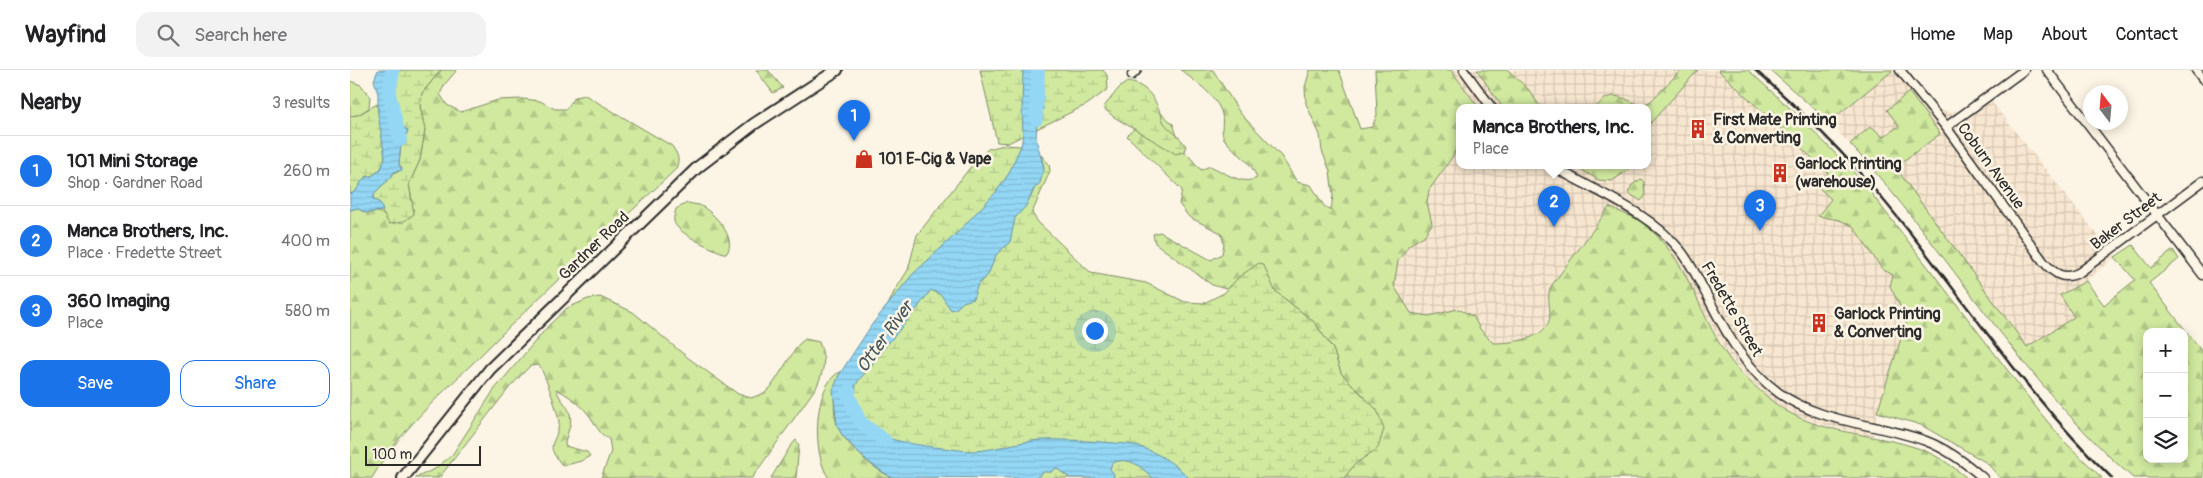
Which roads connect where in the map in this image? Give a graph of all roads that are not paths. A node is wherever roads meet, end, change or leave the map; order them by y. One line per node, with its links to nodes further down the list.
1 (837, 70): 15 (main road, Gardner Road)
2 (1464, 70): 8 (street)
3 (1900, 70): 9 (street, Coburn Avenue)
4 (2024, 70): 9 (street)
5 (2047, 70): 12 (street)
6 (2196, 70): 7 (street)
7 (2203, 79)
8 (1489, 104)
9 (1946, 127): 14 (street, Coburn Avenue)
10 (1557, 169): 16 (street, Fredette Street)
11 (2203, 181): 12 (street, Baker Street)
12 (2158, 215): 13 (street); 14 (street, Baker Street)
13 (2203, 275)
14 (2062, 276)
15 (404, 478)
16 (1983, 478)

